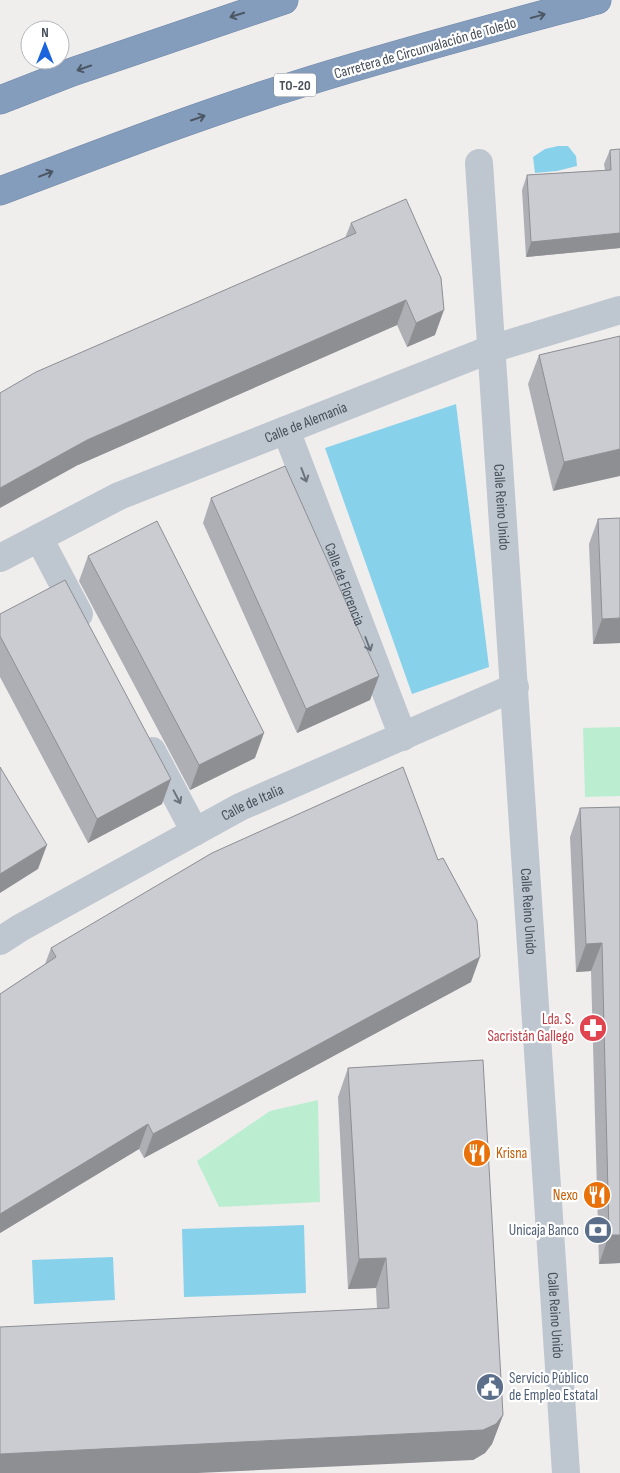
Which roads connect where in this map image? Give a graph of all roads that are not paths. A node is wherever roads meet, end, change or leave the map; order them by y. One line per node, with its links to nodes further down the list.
1 (284, 0): 3 (highway, one-way to 3)
2 (597, 0): 5 (highway, Carretera de Circunvalación de Toledo / TO-20, one-way to 2)
3 (0, 100)
4 (479, 163): 7 (street, Calle Reino Unido)
5 (0, 191)
6 (620, 310): 7 (street, Calle de Alemania)
7 (491, 349): 8 (street, Calle de Alemania); 12 (street, Calle Reino Unido)
8 (286, 430): 9 (street, Calle de Alemania); 14 (street, Calle de Florencia, one-way to 14)
9 (39, 538): 10 (street, Calle de Alemania); 11 (street)
10 (0, 558)
11 (90, 633)
12 (515, 686): 14 (street, Calle de Italia); 17 (street, Calle Reino Unido)
13 (140, 728): 15 (street, one-way to 15)
14 (403, 737): 15 (street, Calle de Italia)
15 (195, 832): 16 (street, Calle de Italia)
16 (0, 941)
17 (566, 1473)

